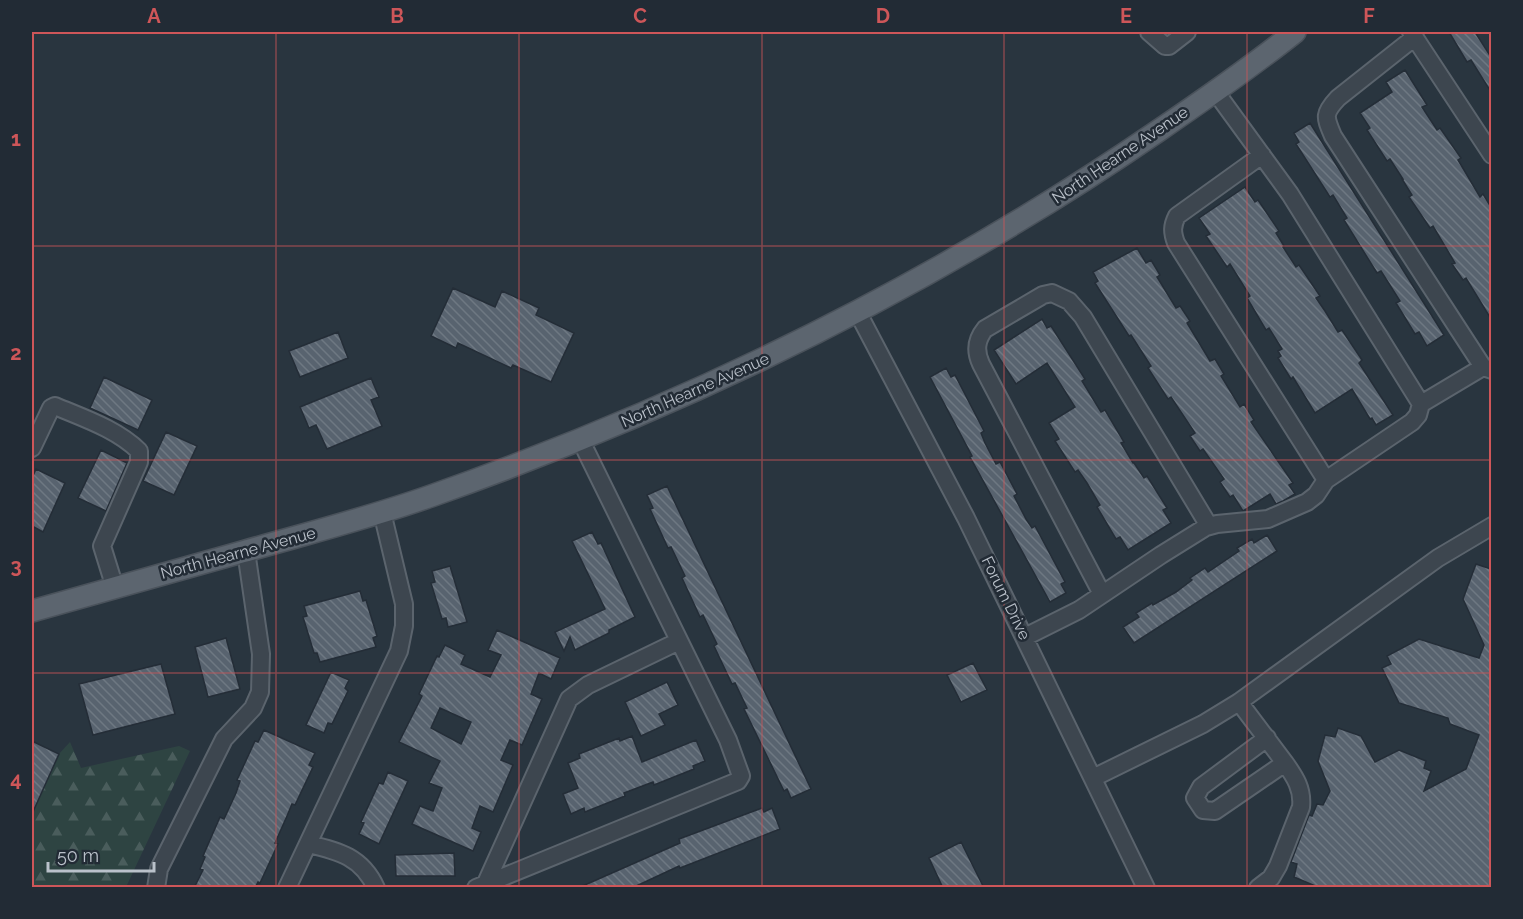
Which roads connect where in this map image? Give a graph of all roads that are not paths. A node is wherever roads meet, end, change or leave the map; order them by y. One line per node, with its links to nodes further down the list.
1 (1149, 32): 2 (street)
2 (1187, 32)
3 (1295, 32): 5 (main road, North Hearne Avenue)
4 (1413, 34): 7 (street); 9 (street)
5 (1215, 91): 6 (street); 8 (main road, North Hearne Avenue)
6 (1262, 155): 10 (street); 13 (street)
7 (1491, 155)
8 (858, 313): 11 (main road, North Hearne Avenue); 21 (street, Forum Drive)
9 (1487, 368): 10 (street)
10 (1421, 404): 13 (street)
11 (581, 441): 14 (main road, North Hearne Avenue); 22 (street)
12 (32, 448): 18 (street)
13 (1326, 480): 15 (street)
14 (382, 512): 17 (main road, North Hearne Avenue); 27 (street)
15 (1209, 526): 19 (street); 19 (street)
16 (1491, 526): 23 (street)
17 (246, 551): 18 (main road, North Hearne Avenue); 29 (street)
18 (115, 588): 20 (main road, North Hearne Avenue)
19 (1102, 594): 21 (street)
20 (32, 611)
21 (1025, 637): 26 (street, Forum Drive)
22 (679, 641): 28 (street); 28 (street)
23 (1239, 702): 24 (street); 26 (street)
24 (1267, 738): 25 (street); 25 (street)
25 (1286, 763): 33 (street)
26 (1093, 778): 32 (street, Forum Drive)
27 (308, 844): 30 (street); 31 (street)
28 (481, 885)
29 (156, 888)
30 (287, 888)
31 (376, 888)
32 (1146, 888)
33 (1258, 888)

